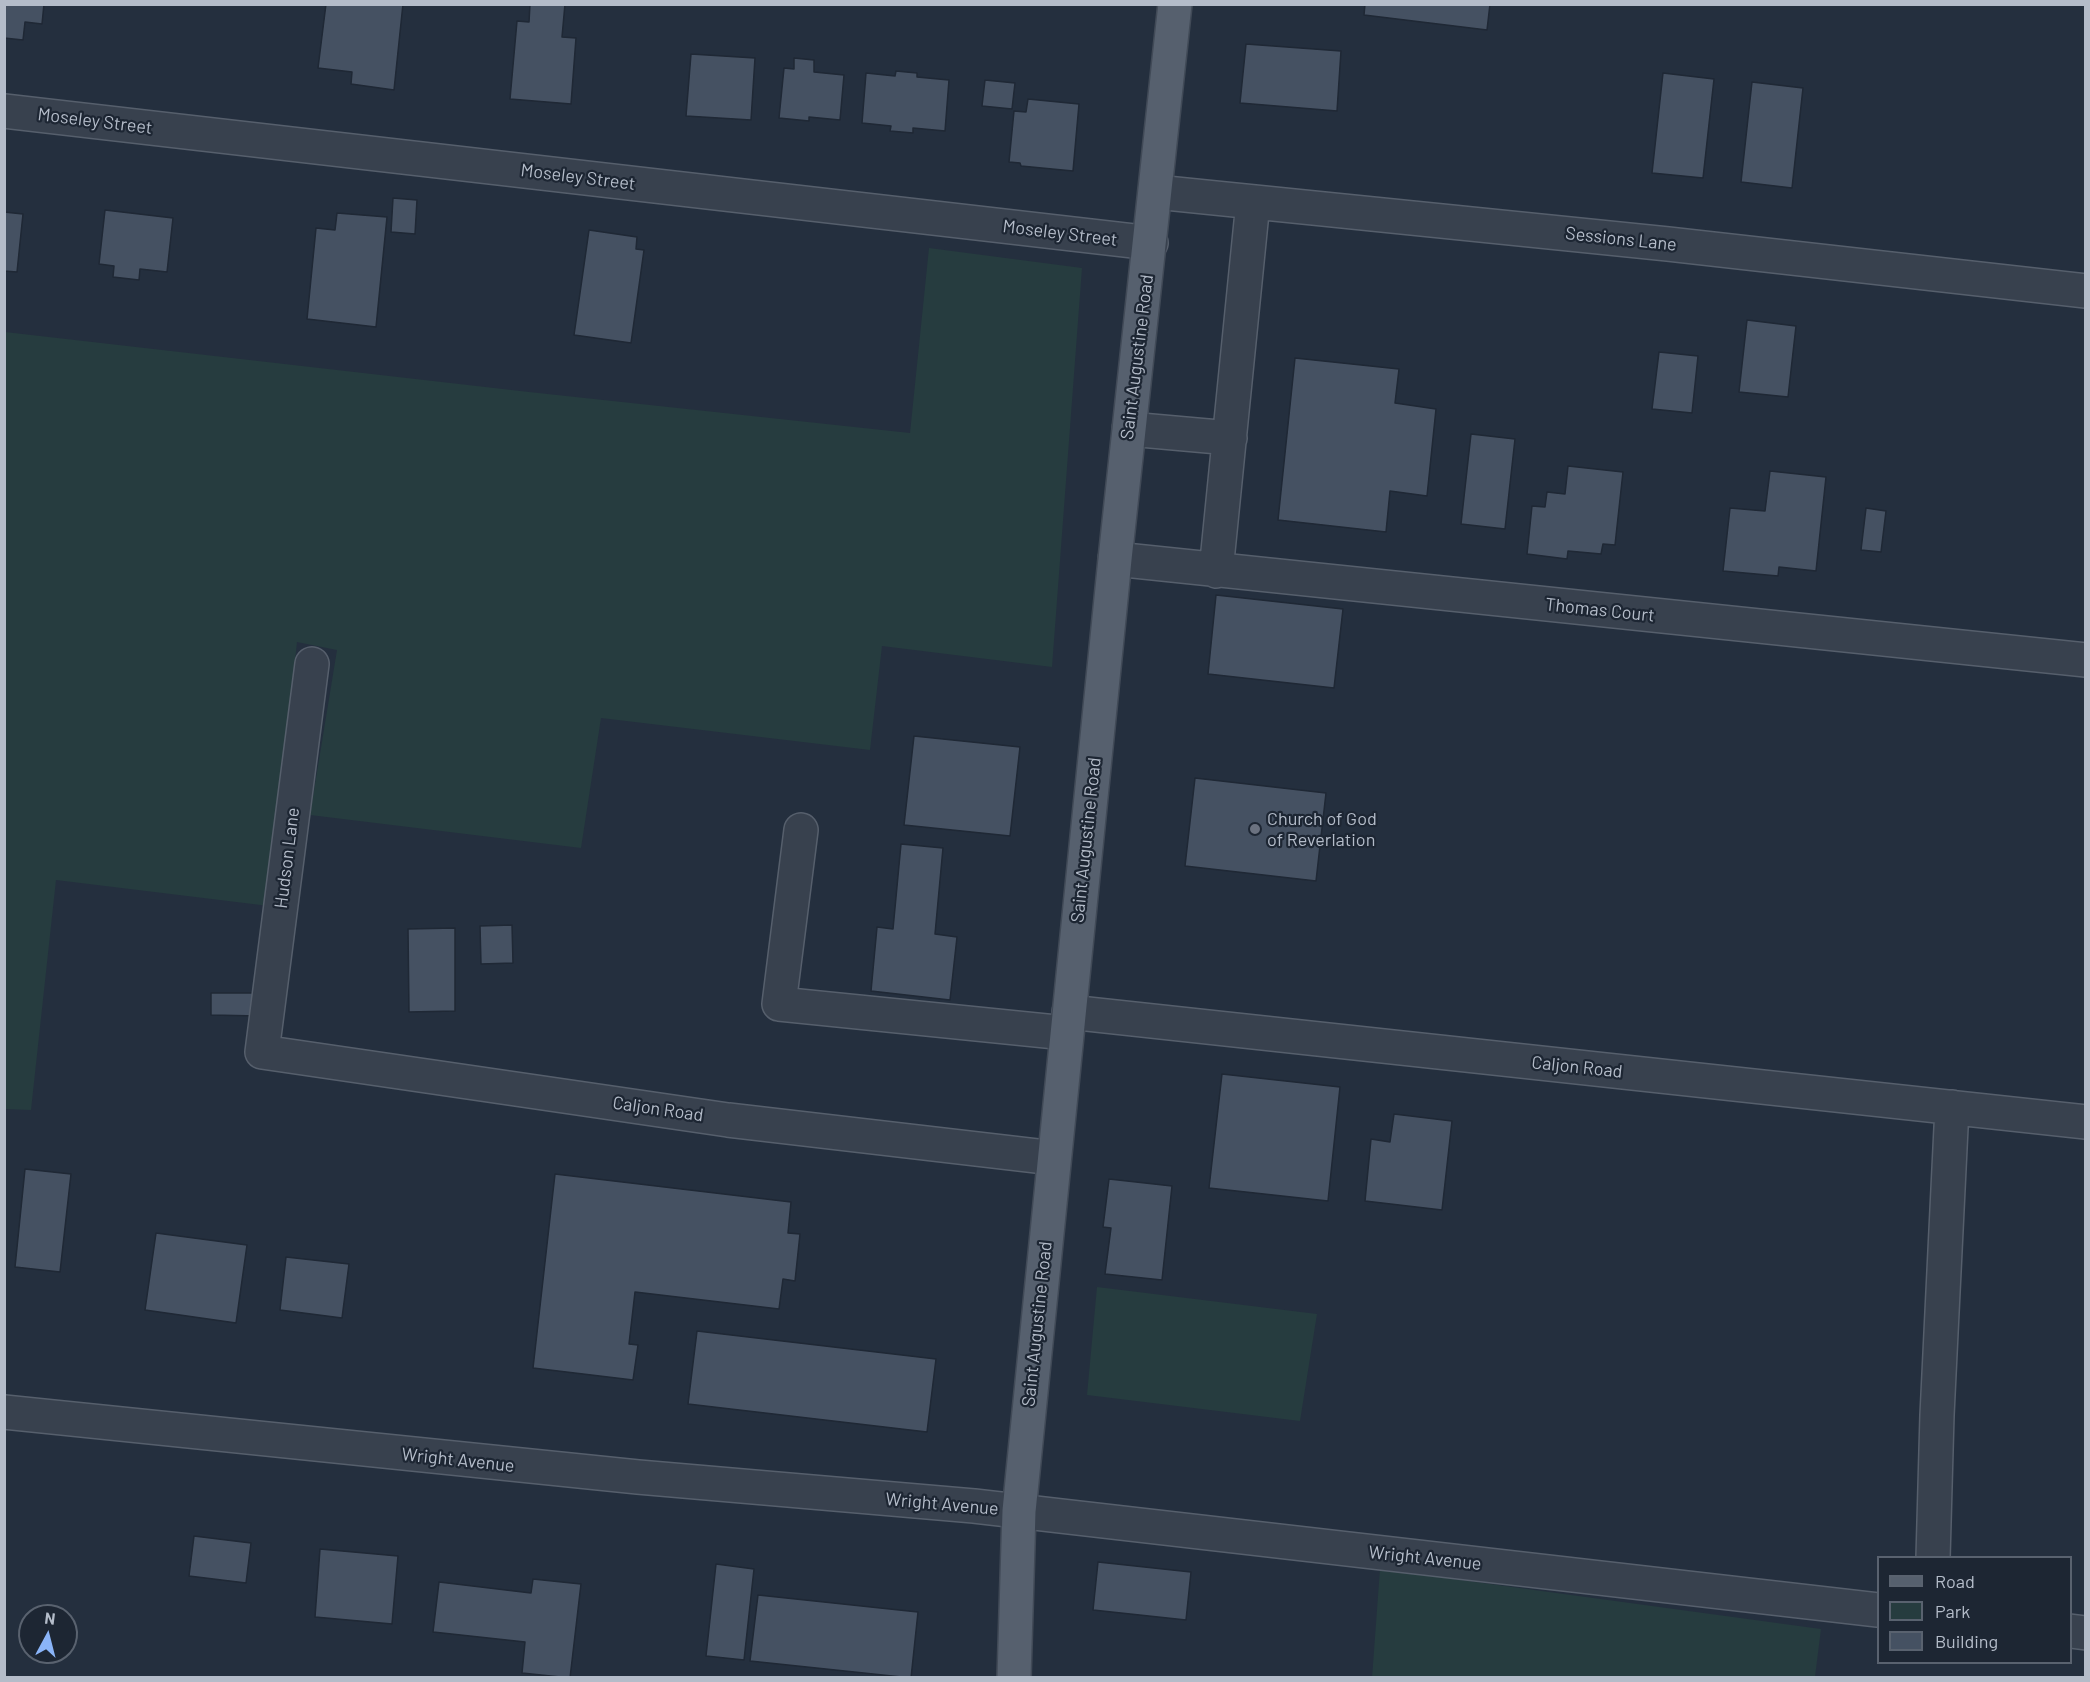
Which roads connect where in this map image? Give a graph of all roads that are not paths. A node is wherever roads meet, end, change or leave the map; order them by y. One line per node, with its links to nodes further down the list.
1 (1175, 4): 3 (main road, Saint Augustine Road)
2 (4, 111): 5 (street, Moseley Street)
3 (1156, 192): 4 (street, Sessions Lane); 5 (main road, Saint Augustine Road)
4 (1253, 202): 6 (street, Sessions Lane); 8 (street)
5 (1151, 243): 7 (main road, Saint Augustine Road)
6 (2085, 291)
7 (1129, 429): 8 (street); 9 (main road, Saint Augustine Road)
8 (1230, 438): 10 (street)
9 (1115, 559): 10 (street, Thomas Court); 14 (main road, Saint Augustine Road)
10 (1216, 571): 11 (street, Thomas Court)
11 (2085, 660)
12 (312, 664): 15 (street, Hudson Lane)
13 (801, 830): 14 (street, Caljon Road)
14 (1067, 1022): 16 (street, Caljon Road); 18 (main road, Saint Augustine Road)
15 (262, 1052): 18 (street, Caljon Road)
16 (1952, 1107): 17 (street, Caljon Road); 21 (street)
17 (2085, 1122)
18 (1054, 1158): 20 (main road, Saint Augustine Road)
19 (4, 1412): 20 (street, Wright Avenue)
20 (1019, 1511): 22 (street, Wright Avenue); 23 (main road, Saint Augustine Road)
21 (1933, 1556)
22 (1877, 1610)
23 (1014, 1677)

